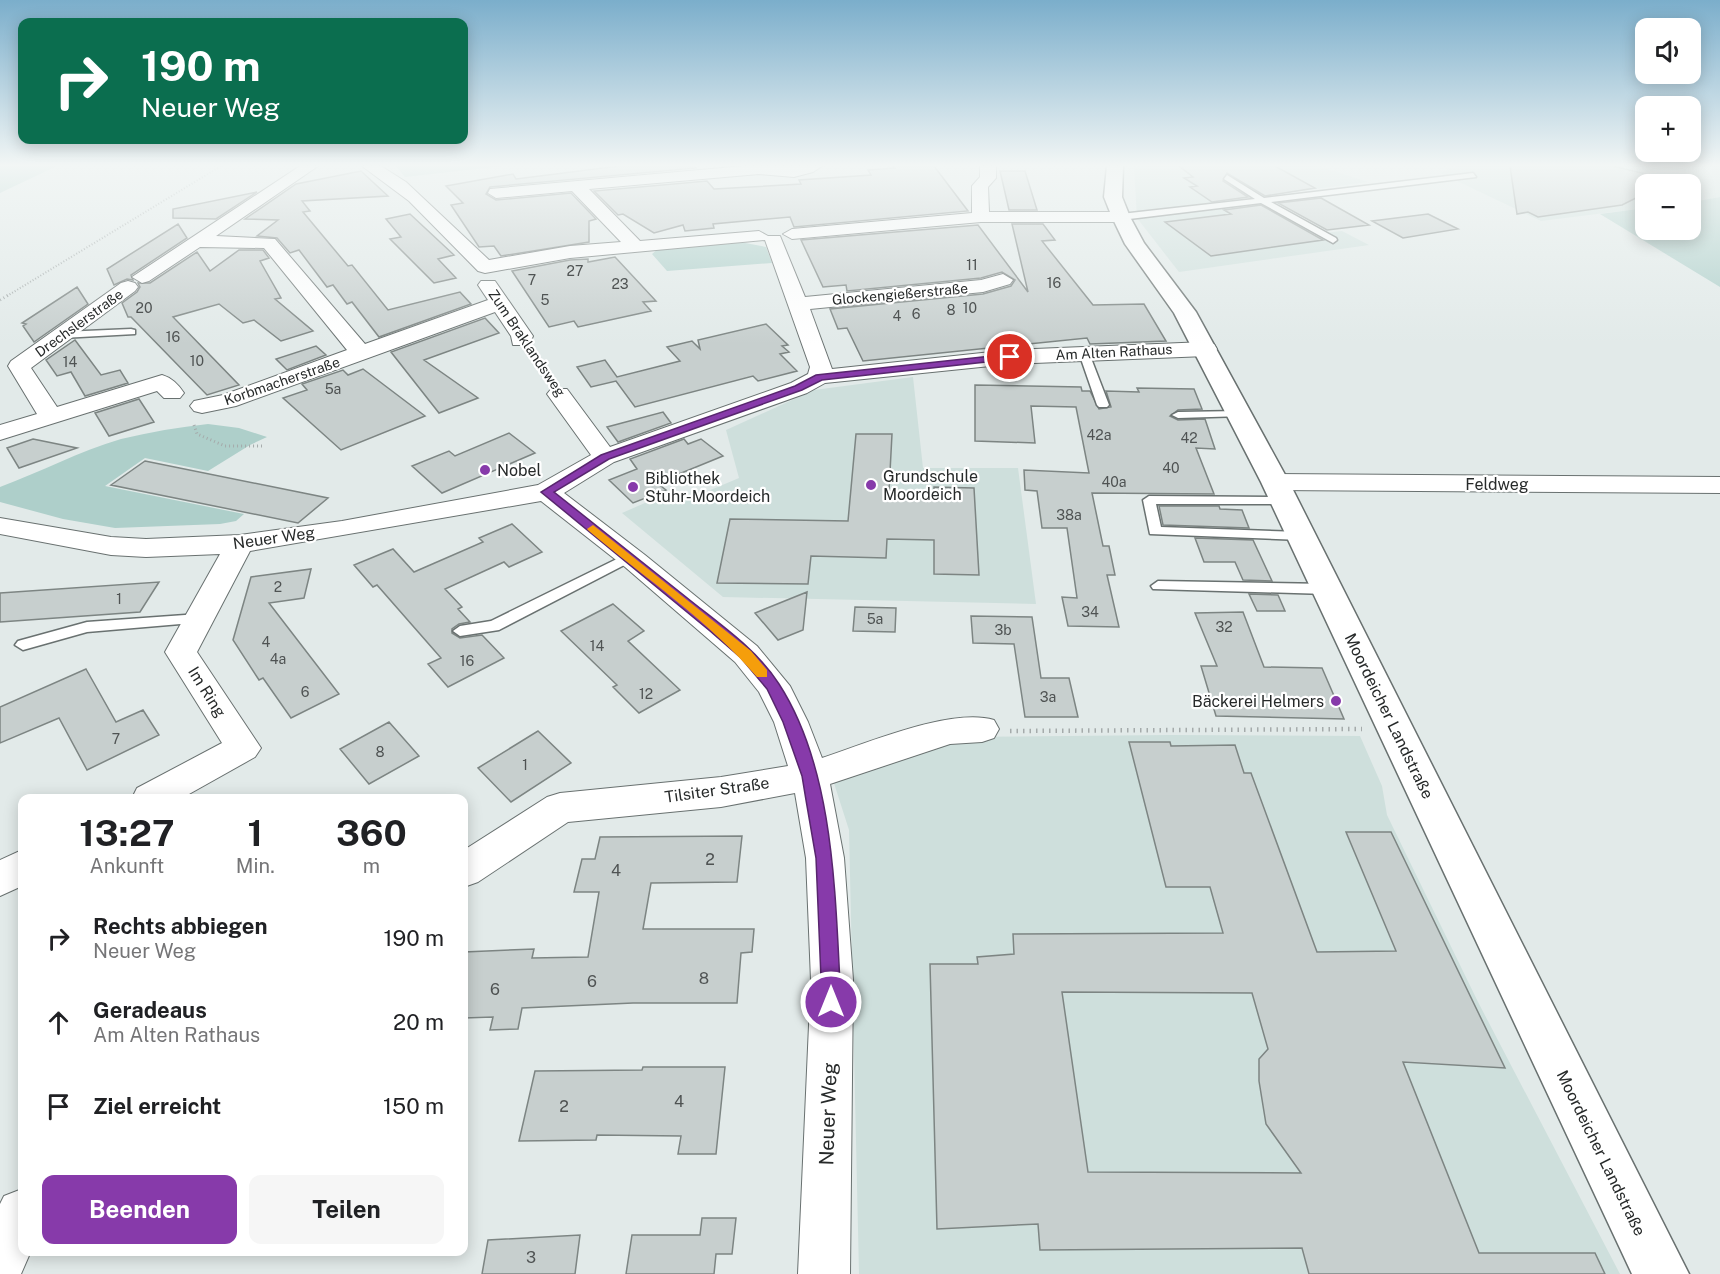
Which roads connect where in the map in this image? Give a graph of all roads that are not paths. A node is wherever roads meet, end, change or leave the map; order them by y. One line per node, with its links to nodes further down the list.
1 (221, 225): 9 (street)
2 (443, 225): 11 (street, Zum Braklandsweg)
3 (615, 225): 10 (street)
4 (894, 225): 7 (street)
5 (1125, 225): 18 (main road, Moordeicher Landstraße)
6 (1308, 225): 8 (lane)
7 (775, 237): 10 (street); 14 (street)
8 (1334, 240)
9 (198, 241): 16 (street, Drechslerstraße); 19 (street, Korbmacherstraße)
10 (635, 246): 11 (street)
11 (485, 267): 13 (street, Zum Braklandsweg)
12 (1002, 280): 14 (street, Glockengießerstraße)
13 (500, 303): 17 (street, Zum Braklandsweg); 19 (street, Korbmacherstraße)
14 (798, 304): 21 (street)
15 (131, 332): 16 (lane)
16 (62, 335): 28 (street, Drechslerstraße)
17 (521, 340)
18 (1206, 349): 20 (street, Am Alten Rathaus); 26 (main road, Moordeicher Landstraße)
19 (361, 353): 25 (street, Korbmacherstraße)
20 (1084, 353): 21 (street, Am Alten Rathaus); 24 (lane)
21 (819, 377): 30 (street, Am Alten Rathaus)
22 (172, 393): 28 (street)
23 (559, 394): 30 (street, Zum Braklandsweg)
24 (1102, 405)
25 (197, 412)
26 (1240, 414): 27 (lane); 32 (main road, Moordeicher Landstraße)
27 (1178, 415)
28 (51, 417): 29 (street)
29 (0, 433)
30 (605, 457): 33 (street, Neuer Weg)
31 (1720, 485): 32 (street, Feldweg)
32 (1279, 491): 35 (main road, Moordeicher Landstraße); 35 (lane)
33 (546, 492): 36 (street, Neuer Weg); 37 (street, Neuer Weg)
34 (0, 526): 36 (street, Neuer Weg)
35 (1301, 536): 39 (main road, Moordeicher Landstraße)
36 (240, 544): 40 (street, Im Ring)
37 (629, 557): 41 (lane); 44 (street, Neuer Weg)
38 (1158, 586): 39 (lane)
39 (1327, 589): 52 (main road, Moordeicher Landstraße)
40 (199, 619): 42 (lane); 45 (street, Im Ring)
41 (460, 631)
42 (23, 645)
43 (982, 729): 44 (street, Tilsiter Straße)
44 (810, 776): 46 (street, Tilsiter Straße); 51 (street, Neuer Weg)
45 (157, 794)
46 (468, 867)
47 (18, 869): 48 (street)
48 (0, 879)
49 (18, 1222): 50 (street)
50 (0, 1260)
51 (824, 1274)
52 (1661, 1274)

